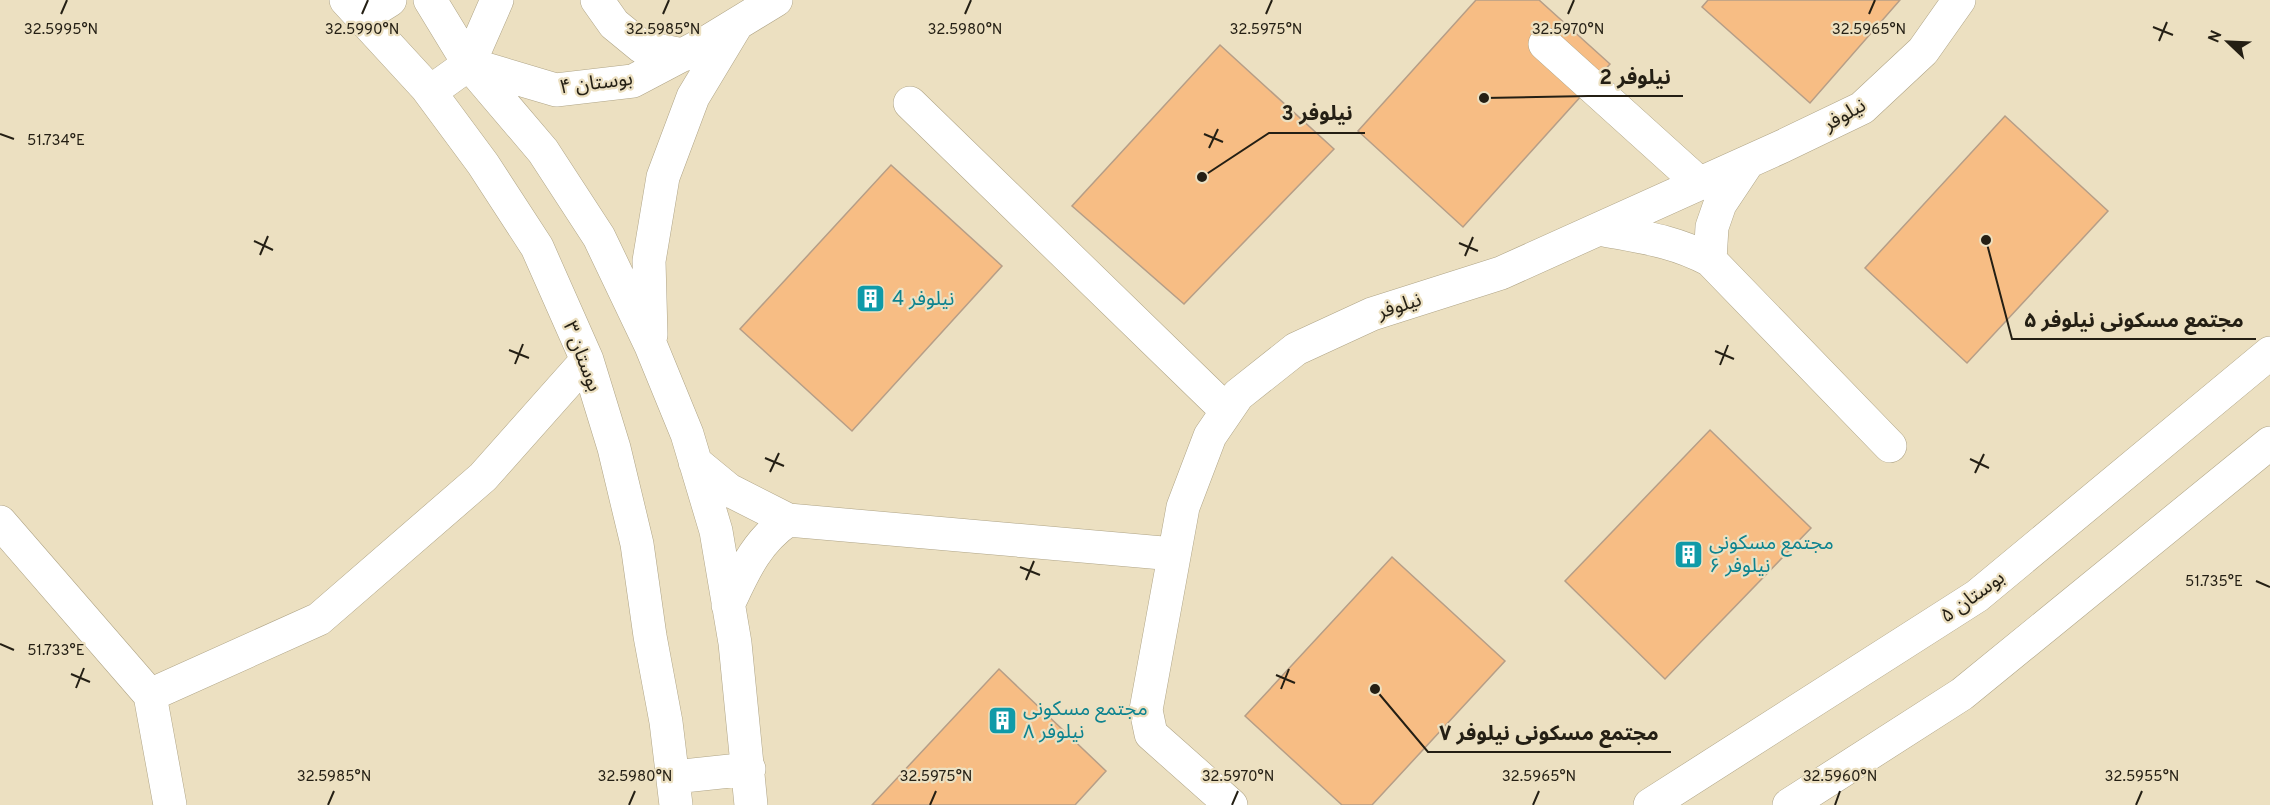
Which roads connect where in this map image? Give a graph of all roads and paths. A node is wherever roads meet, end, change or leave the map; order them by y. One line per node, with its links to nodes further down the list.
1 (390, 0): 7 (street)
2 (430, 0): 11 (street)
3 (497, 0): 11 (street)
4 (597, 0): 10 (street)
5 (776, 0): 8 (street, بوستان ۴)
6 (1959, 0): 16 (street, نیلوفر)
7 (352, 5): 12 (street, بوستان ۳)
8 (737, 24): 10 (street, بوستان ۴); 20 (street)
9 (1545, 44): 17 (street)
10 (683, 55): 11 (street, بوستان ۴)
11 (469, 64): 12 (street); 14 (street)
12 (430, 92): 15 (street, بوستان ۳)
13 (910, 103): 23 (street)
14 (518, 122): 15 (street); 20 (street)
15 (480, 159): 22 (street, بوستان ۳)
16 (1748, 162): 17 (street, نیلوفر); 19 (street)
17 (1700, 183): 18 (street, نیلوفر)
18 (1599, 229): 19 (street); 23 (street, نیلوفر)
19 (1710, 260): 25 (street)
20 (651, 346): 26 (street)
21 (2270, 353): 37 (street, بوستان ۵)
22 (588, 360): 31 (street); 33 (street, بوستان ۳)
23 (1227, 411): 29 (street, نیلوفر)
24 (2270, 443): 38 (street)
25 (1890, 446)
26 (696, 462): 27 (street); 30 (street)
27 (788, 520): 29 (street); 30 (street)
28 (0, 522): 31 (street)
29 (1174, 554): 36 (street, نیلوفر)
30 (728, 605): 32 (street)
31 (150, 695): 34 (street)
32 (748, 769): 33 (street); 35 (street)
33 (675, 791)
34 (170, 805)
35 (751, 805)
36 (1231, 805)
37 (1650, 805)
38 (1789, 805)

